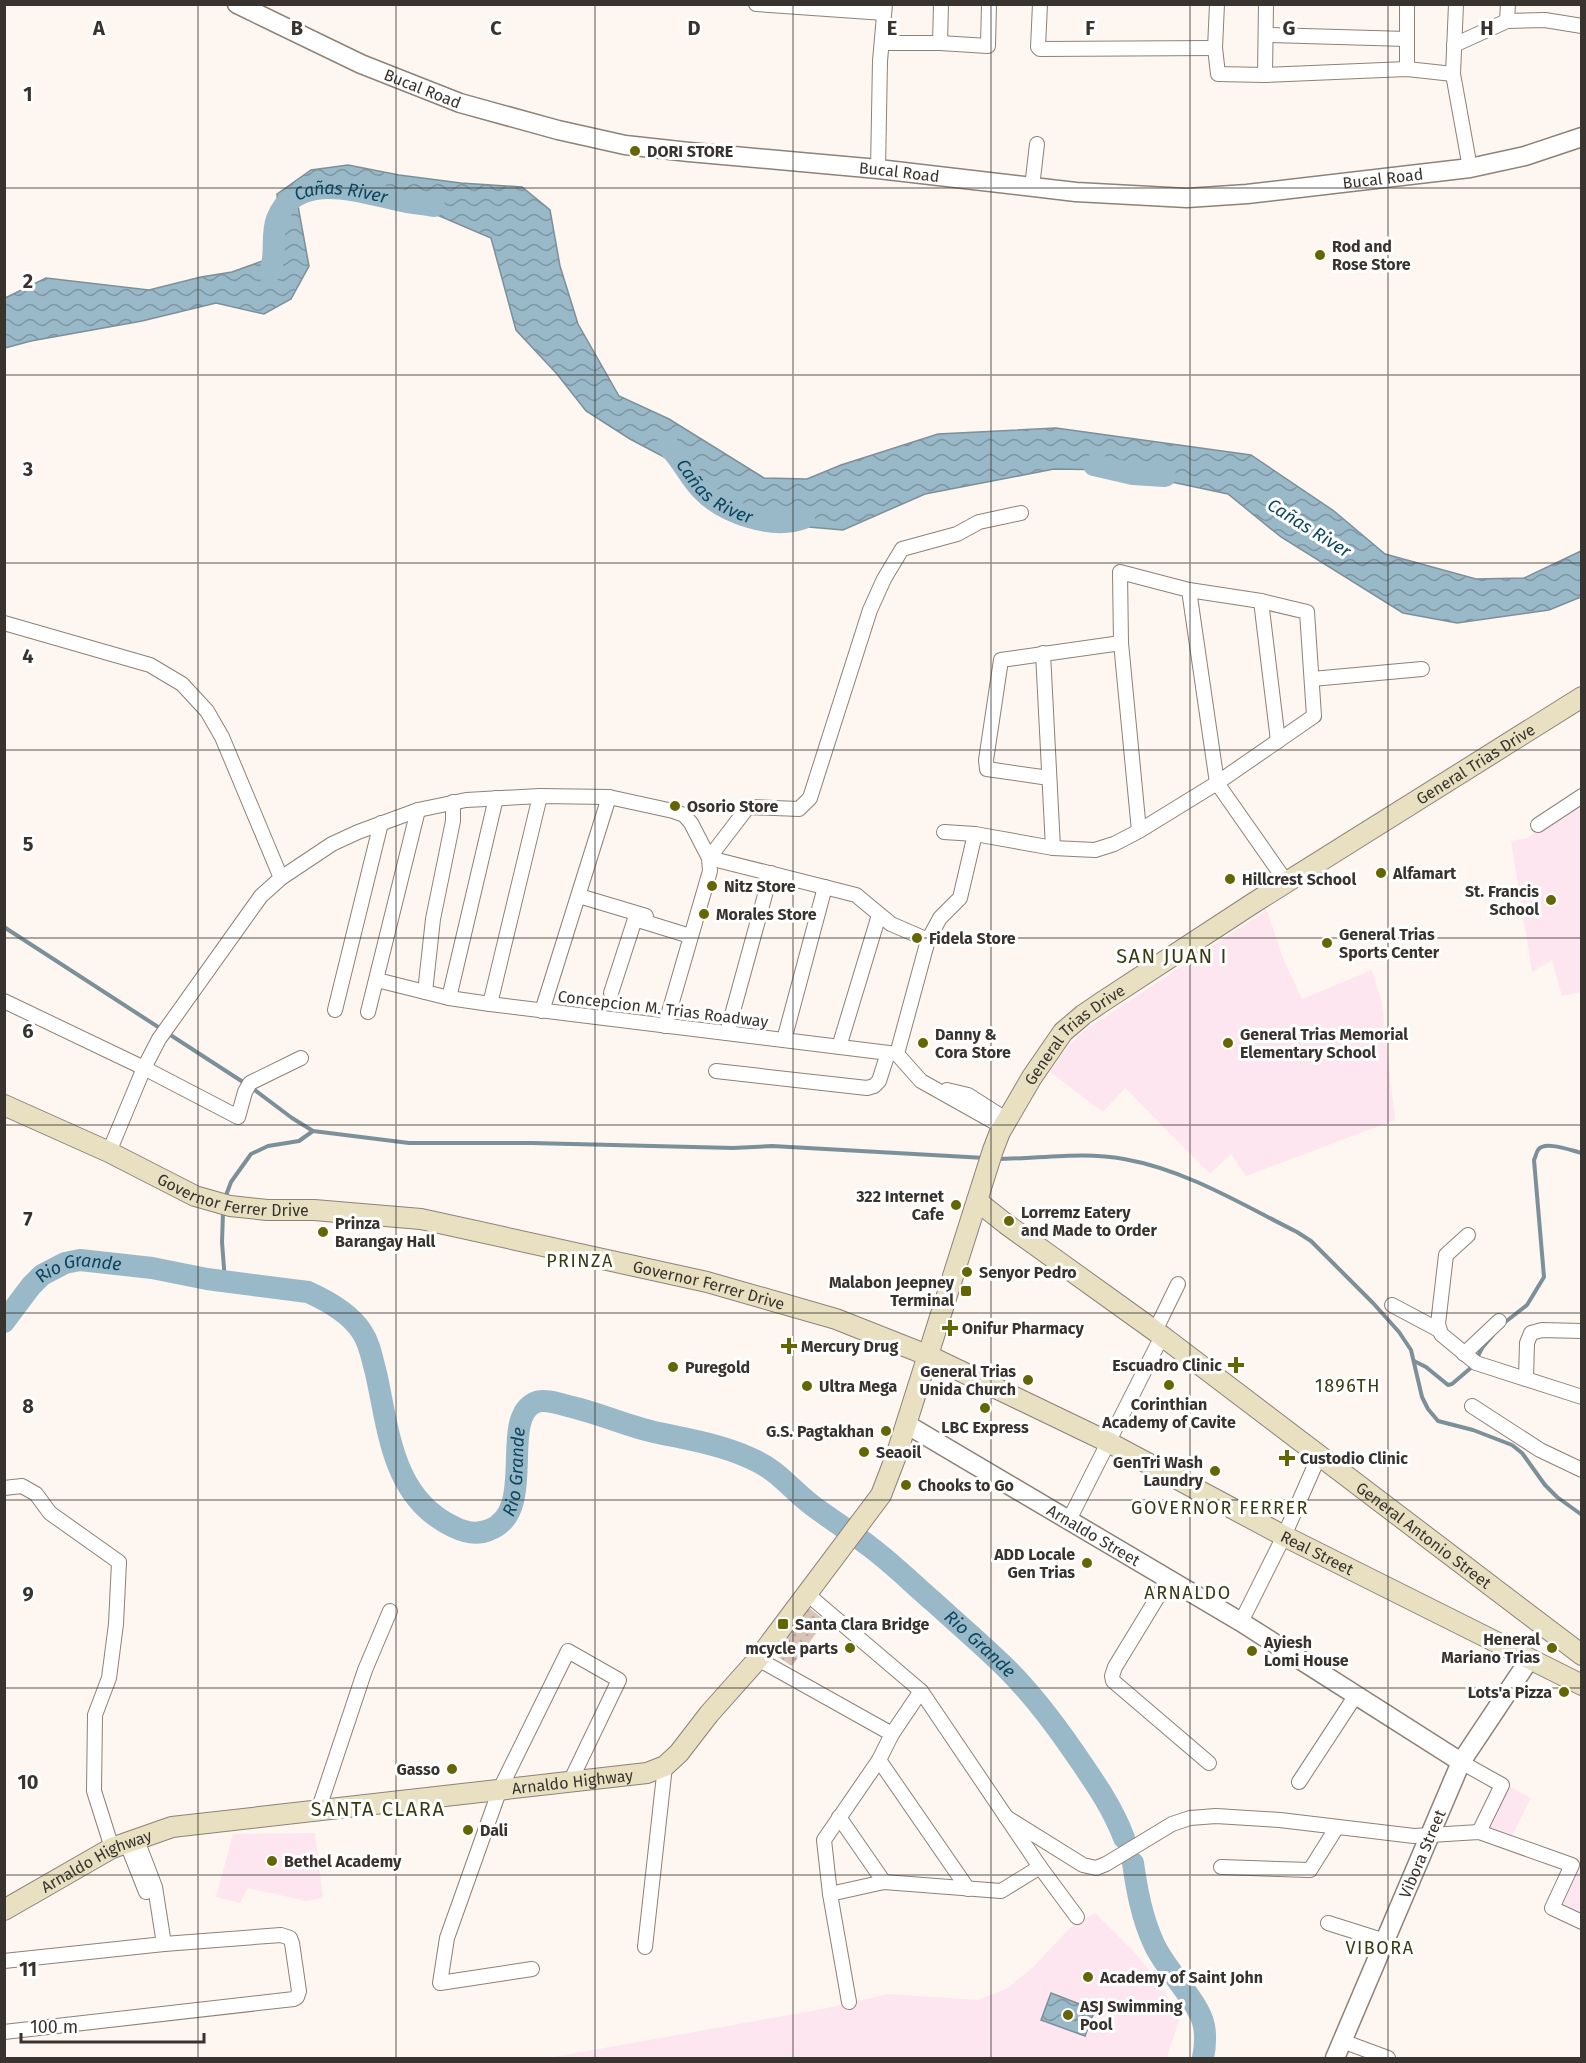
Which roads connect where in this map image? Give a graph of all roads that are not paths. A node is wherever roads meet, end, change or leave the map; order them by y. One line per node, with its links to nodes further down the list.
1 (237, 4): 28 (street, Bucal Road)
2 (756, 4): 11 (street)
3 (941, 4): 19 (street)
4 (989, 4): 19 (street)
5 (1040, 4): 21 (street)
6 (1217, 4): 21 (street)
7 (1266, 4): 16 (street)
8 (1407, 4): 17 (street)
9 (1456, 4): 20 (street)
10 (1508, 4): 14 (street)
11 (778, 5): 12 (street)
12 (829, 7): 13 (street)
13 (885, 9): 18 (street)
14 (1507, 21): 15 (street); 20 (street)
15 (1581, 26)
16 (1266, 34): 17 (street); 24 (street)
17 (1407, 39): 22 (street)
18 (883, 43): 19 (street); 28 (street)
19 (940, 43)
20 (1454, 45): 23 (street)
21 (1215, 48): 24 (street)
22 (1407, 69): 23 (street); 24 (street)
23 (1453, 74): 27 (street)
24 (1265, 75)
25 (1581, 137): 27 (street, Bucal Road)
26 (1037, 144): 29 (street)
27 (1470, 168): 29 (street, Bucal Road)
28 (878, 169): 29 (street, Bucal Road)
29 (1032, 186)
30 (1021, 513): 54 (street)
31 (1189, 590): 32 (street); 34 (street); 41 (street)
32 (1261, 601): 37 (street); 39 (street)
33 (4, 623): 56 (street)
34 (1121, 643): 35 (street); 50 (street)
35 (1043, 653): 40 (street); 40 (street)
36 (1422, 669): 37 (street)
37 (1312, 679): 39 (street)
38 (1581, 697): 57 (main road, General Trias Drive)
39 (1278, 741): 41 (street)
40 (1049, 778): 53 (street)
41 (1217, 783): 50 (street); 57 (street)
42 (540, 796): 43 (street); 45 (street); 68 (street)
43 (609, 796): 54 (street); 59 (street)
44 (1581, 796): 49 (street)
45 (496, 798): 46 (street); 66 (street)
46 (453, 802): 47 (street); 64 (street)
47 (418, 810): 48 (street); 63 (street)
48 (381, 823): 56 (street); 69 (street)
49 (1538, 825)
50 (1139, 831): 53 (street)
51 (944, 832): 52 (street)
52 (975, 834): 53 (street); 62 (street)
53 (1053, 848)
54 (709, 858): 55 (street); 61 (street)
55 (771, 873): 58 (street); 73 (street)
56 (281, 878): 78 (street)
57 (1287, 883): 81 (main road, General Trias Drive)
58 (825, 887): 60 (street); 74 (street)
59 (579, 896): 61 (street); 70 (street)
60 (879, 915): 62 (street); 75 (street)
61 (690, 934): 65 (street); 72 (street)
62 (928, 940): 76 (street)
63 (377, 980): 64 (street, Concepcion M. Trias Roadway); 71 (street)
64 (425, 992): 66 (street, Concepcion M. Trias Roadway)
65 (611, 993)
66 (449, 998): 68 (street, Concepcion M. Trias Roadway)
67 (4, 1001): 78 (street)
68 (490, 1005): 70 (street, Concepcion M. Trias Roadway)
69 (335, 1010)
70 (542, 1011): 72 (street, Concepcion M. Trias Roadway)
71 (368, 1012)
72 (665, 1026): 73 (street, Concepcion M. Trias Roadway)
73 (727, 1034): 74 (street, Concepcion M. Trias Roadway)
74 (784, 1040): 75 (street, Concepcion M. Trias Roadway)
75 (839, 1047): 76 (street, Concepcion M. Trias Roadway)
76 (893, 1054): 79 (street); 81 (street)
77 (301, 1058): 78 (street)
78 (144, 1068): 82 (street)
79 (716, 1071)
80 (5, 1107): 82 (main road, Governor Ferrer Drive)
81 (1005, 1124): 83 (main road, General Trias Drive)
82 (109, 1152): 91 (main road, Governor Ferrer Drive)
83 (977, 1201): 90 (main road, General Antonio Street); 91 (main road, General Trias Drive)
84 (1467, 1235): 88 (street)
85 (1178, 1284): 90 (street)
86 (1392, 1305): 88 (street)
87 (1499, 1321): 92 (street)
88 (1439, 1330): 92 (street)
89 (1581, 1331): 93 (street)
90 (1158, 1334): 97 (street); 98 (main road, General Antonio Street)
91 (927, 1354): 96 (main road, Arnaldo Highway); 97 (main road, Real Street)
92 (1464, 1354): 93 (street)
93 (1526, 1379): 94 (street)
94 (1581, 1397)
95 (1472, 1406): 99 (street)
96 (906, 1424): 101 (street, Arnaldo Street); 104 (main road, Arnaldo Highway)
97 (1108, 1442): 101 (street); 102 (main road, Real Street)
98 (1319, 1456): 102 (street); 107 (main road, General Antonio Street)
99 (1581, 1470)
100 (4, 1488): 127 (street)
101 (1068, 1522): 103 (street, Arnaldo Street)
102 (1284, 1536): 106 (street); 109 (main road, Real Street)
103 (1168, 1580): 106 (street, Arnaldo Street); 116 (street)
104 (806, 1593): 108 (main road, Arnaldo Highway); 111 (street)
105 (390, 1611): 121 (street)
106 (1241, 1622): 112 (street, Arnaldo Street)
107 (1581, 1655)
108 (758, 1659): 113 (street); 117 (main road, Arnaldo Highway)
109 (1529, 1660): 110 (main road, Real Street); 115 (street, Vibora Street)
110 (1581, 1684)
111 (921, 1690): 113 (street); 123 (street)
112 (1356, 1695): 115 (street, Arnaldo Street); 119 (street)
113 (892, 1734): 114 (street)
114 (879, 1760): 122 (street); 131 (street)
115 (1461, 1762): 125 (street); 126 (street, Vibora Street)
116 (1209, 1763)
117 (665, 1766): 118 (main road, Arnaldo Highway); 139 (street)
118 (570, 1782): 120 (main road, Arnaldo Highway); 120 (street)
119 (1299, 1782)
120 (500, 1789): 121 (main road, Arnaldo Highway); 141 (street)
121 (318, 1810): 127 (main road, Arnaldo Highway)
122 (839, 1817): 130 (street); 132 (street)
123 (1006, 1817): 124 (street); 129 (street)
124 (1337, 1827): 126 (street); 128 (street)
125 (1479, 1832): 126 (street); 135 (street)
126 (1430, 1835): 137 (street, Vibora Street)
127 (125, 1844): 133 (main road, Arnaldo Highway); 138 (street)
128 (1221, 1867)
129 (1040, 1868): 131 (street); 134 (street)
130 (885, 1882): 131 (street); 132 (street)
131 (968, 1889)
132 (830, 1894): 142 (street)
133 (4, 1910)
134 (1077, 1917)
135 (1581, 1922)
136 (1328, 1923): 137 (street)
137 (1385, 1941): 144 (street, Vibora Street)
138 (159, 1944): 140 (street); 143 (street)
139 (645, 1947)
140 (4, 1961)
141 (532, 1969)
142 (849, 2002)
143 (4, 2032)
144 (1342, 2041): 145 (street, Vibora Street); 146 (street)
145 (1335, 2058)
146 (1388, 2058)

